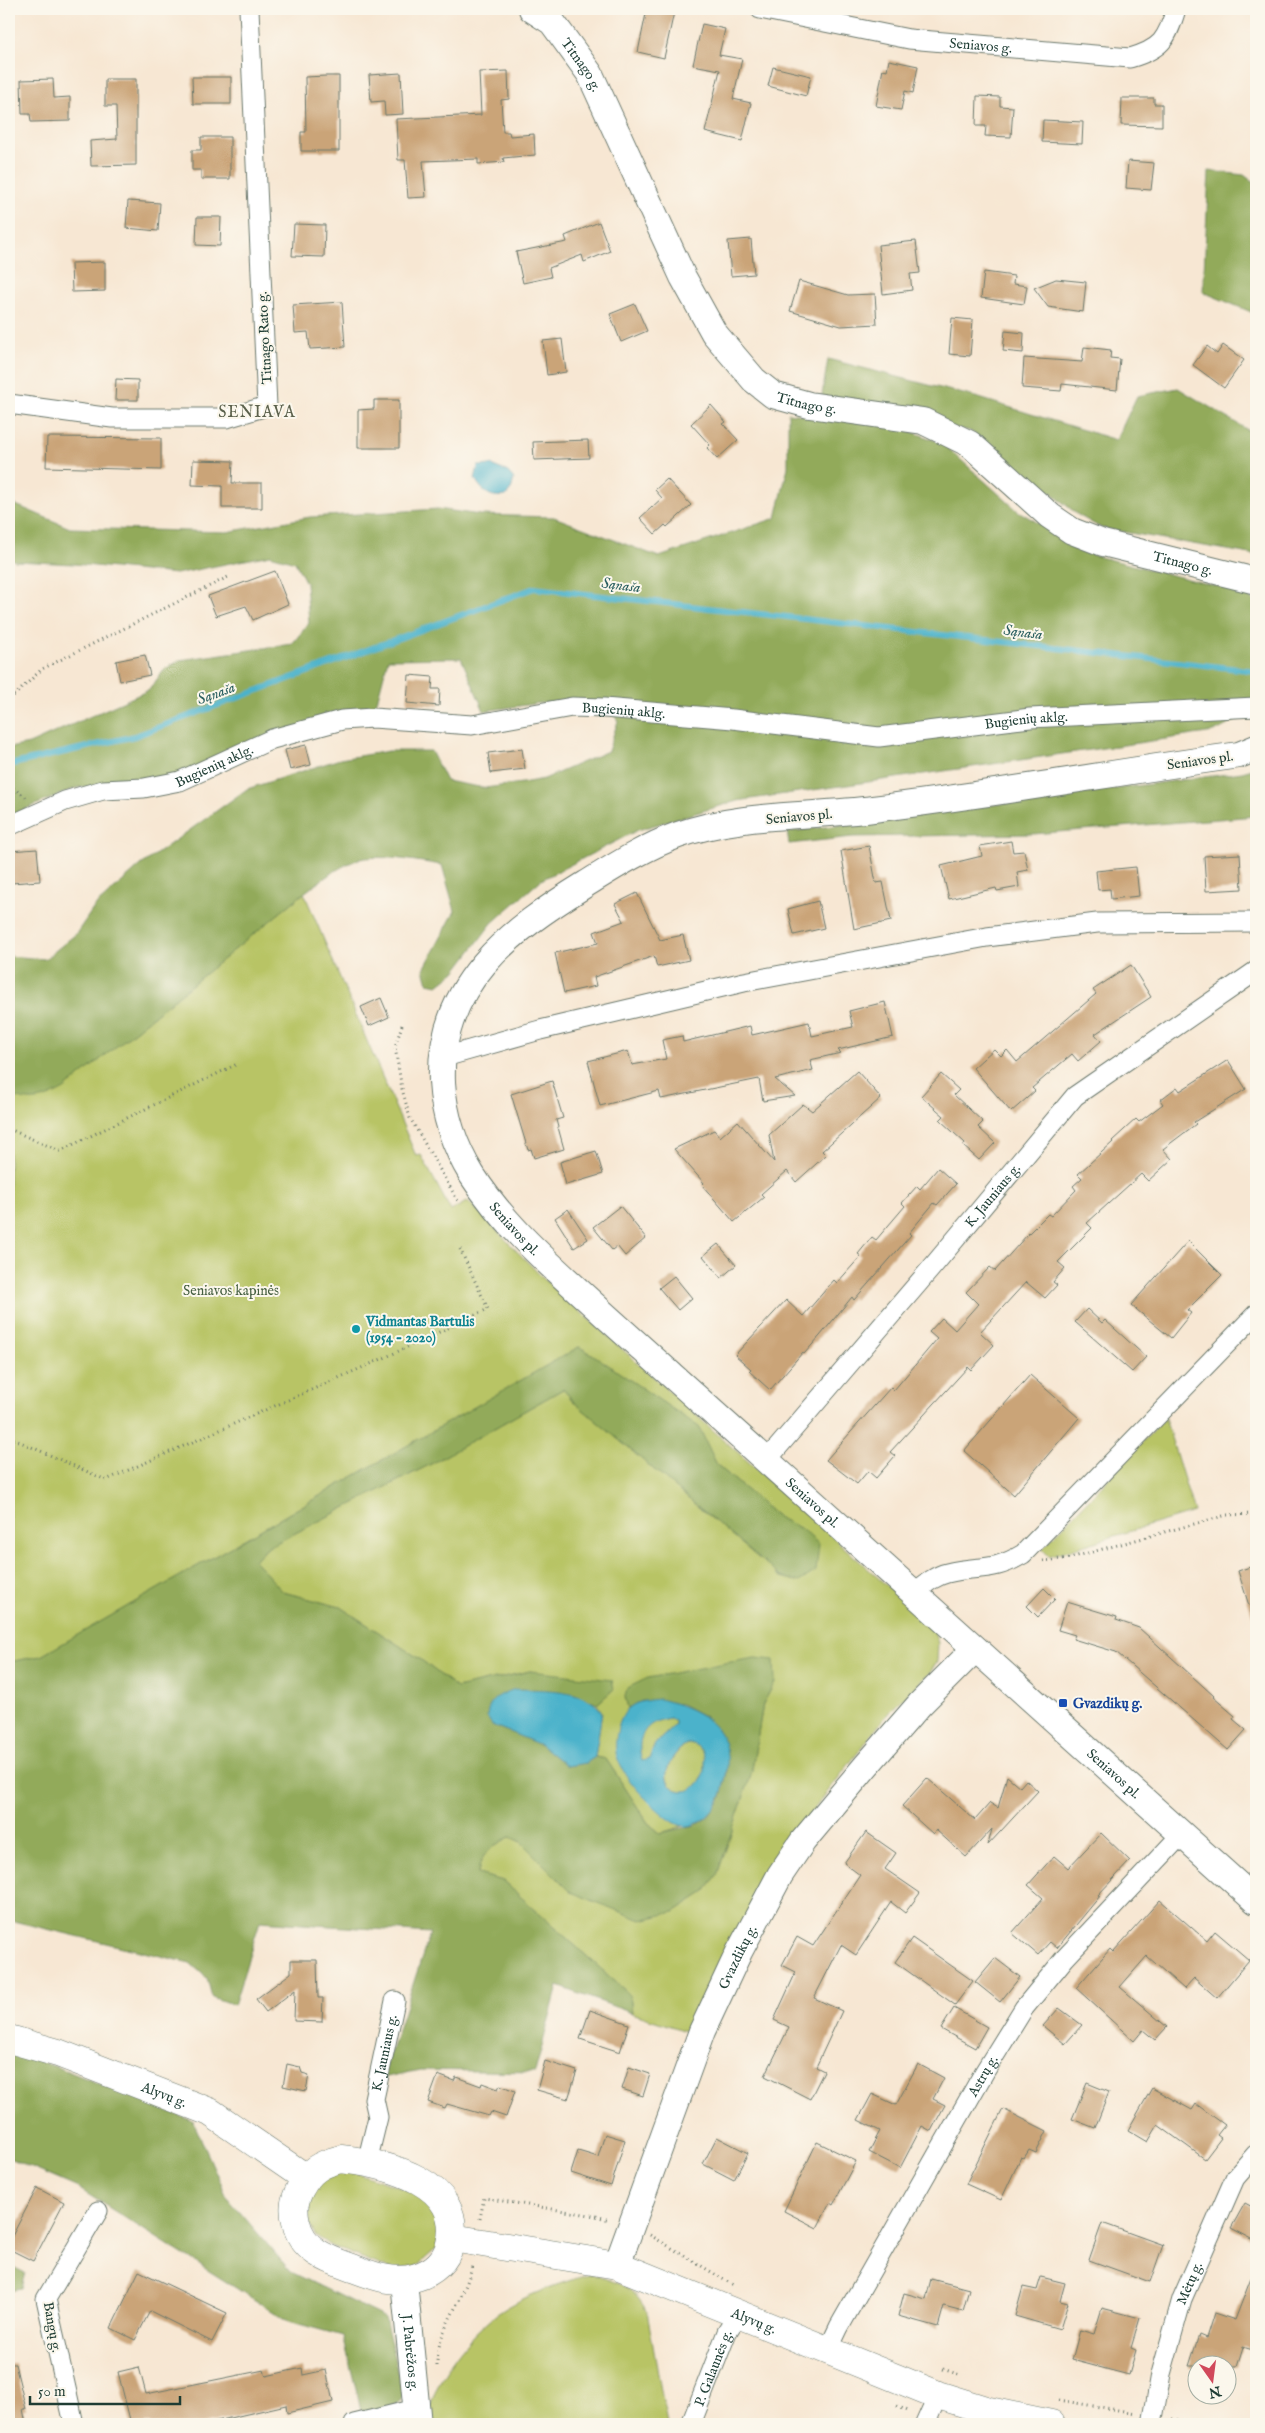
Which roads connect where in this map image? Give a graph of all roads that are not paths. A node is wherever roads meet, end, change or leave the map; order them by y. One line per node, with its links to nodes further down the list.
1 (249, 9): 5 (street, Titnago Rato g.)
2 (532, 9): 6 (main road, Titnago g.)
3 (760, 9): 4 (street, Seniavos g.)
4 (1176, 9)
5 (9, 404)
6 (1256, 581)
7 (1256, 707): 9 (street, Bugienių aklg.)
8 (1256, 748): 12 (main road, Seniavos pl.)
9 (9, 826)
10 (1256, 922): 12 (street)
11 (1256, 971): 14 (street, K. Jauniaus g.)
12 (441, 1058): 14 (main road, Seniavos pl.)
13 (1256, 1314): 15 (street)
14 (766, 1461): 15 (main road, Seniavos pl.)
15 (914, 1593): 16 (main road, Seniavos pl.)
16 (975, 1649): 17 (main road, Seniavos pl.); 26 (main road, Gvazdikų g.)
17 (1182, 1834): 18 (main road, Seniavos pl.); 29 (street, Astrų g.)
18 (1256, 1901)
19 (395, 2001): 22 (street, K. Jauniaus g.)
20 (9, 2039): 23 (main road, Alyvų g.)
21 (1256, 2154): 37 (street, Mėtų g.)
22 (367, 2162): 23 (main road); 25 (main road)
23 (306, 2178): 27 (main road)
24 (98, 2211): 32 (street, Bangų g.)
25 (452, 2238): 26 (main road, Alyvų g.); 27 (main road)
26 (618, 2265): 28 (main road, Alyvų g.)
27 (404, 2282): 31 (main road, J. Pabrėžos g.)
28 (739, 2313): 29 (main road, Alyvų g.); 34 (street, P. Galaunės g.)
29 (828, 2350): 30 (main road, Alyvų g.)
30 (938, 2395): 35 (street); 36 (main road, Alyvų g.)
31 (417, 2417): 33 (street)
32 (74, 2424)
33 (354, 2424)
34 (692, 2424)
35 (925, 2424)
36 (1051, 2424)
37 (1152, 2424)

